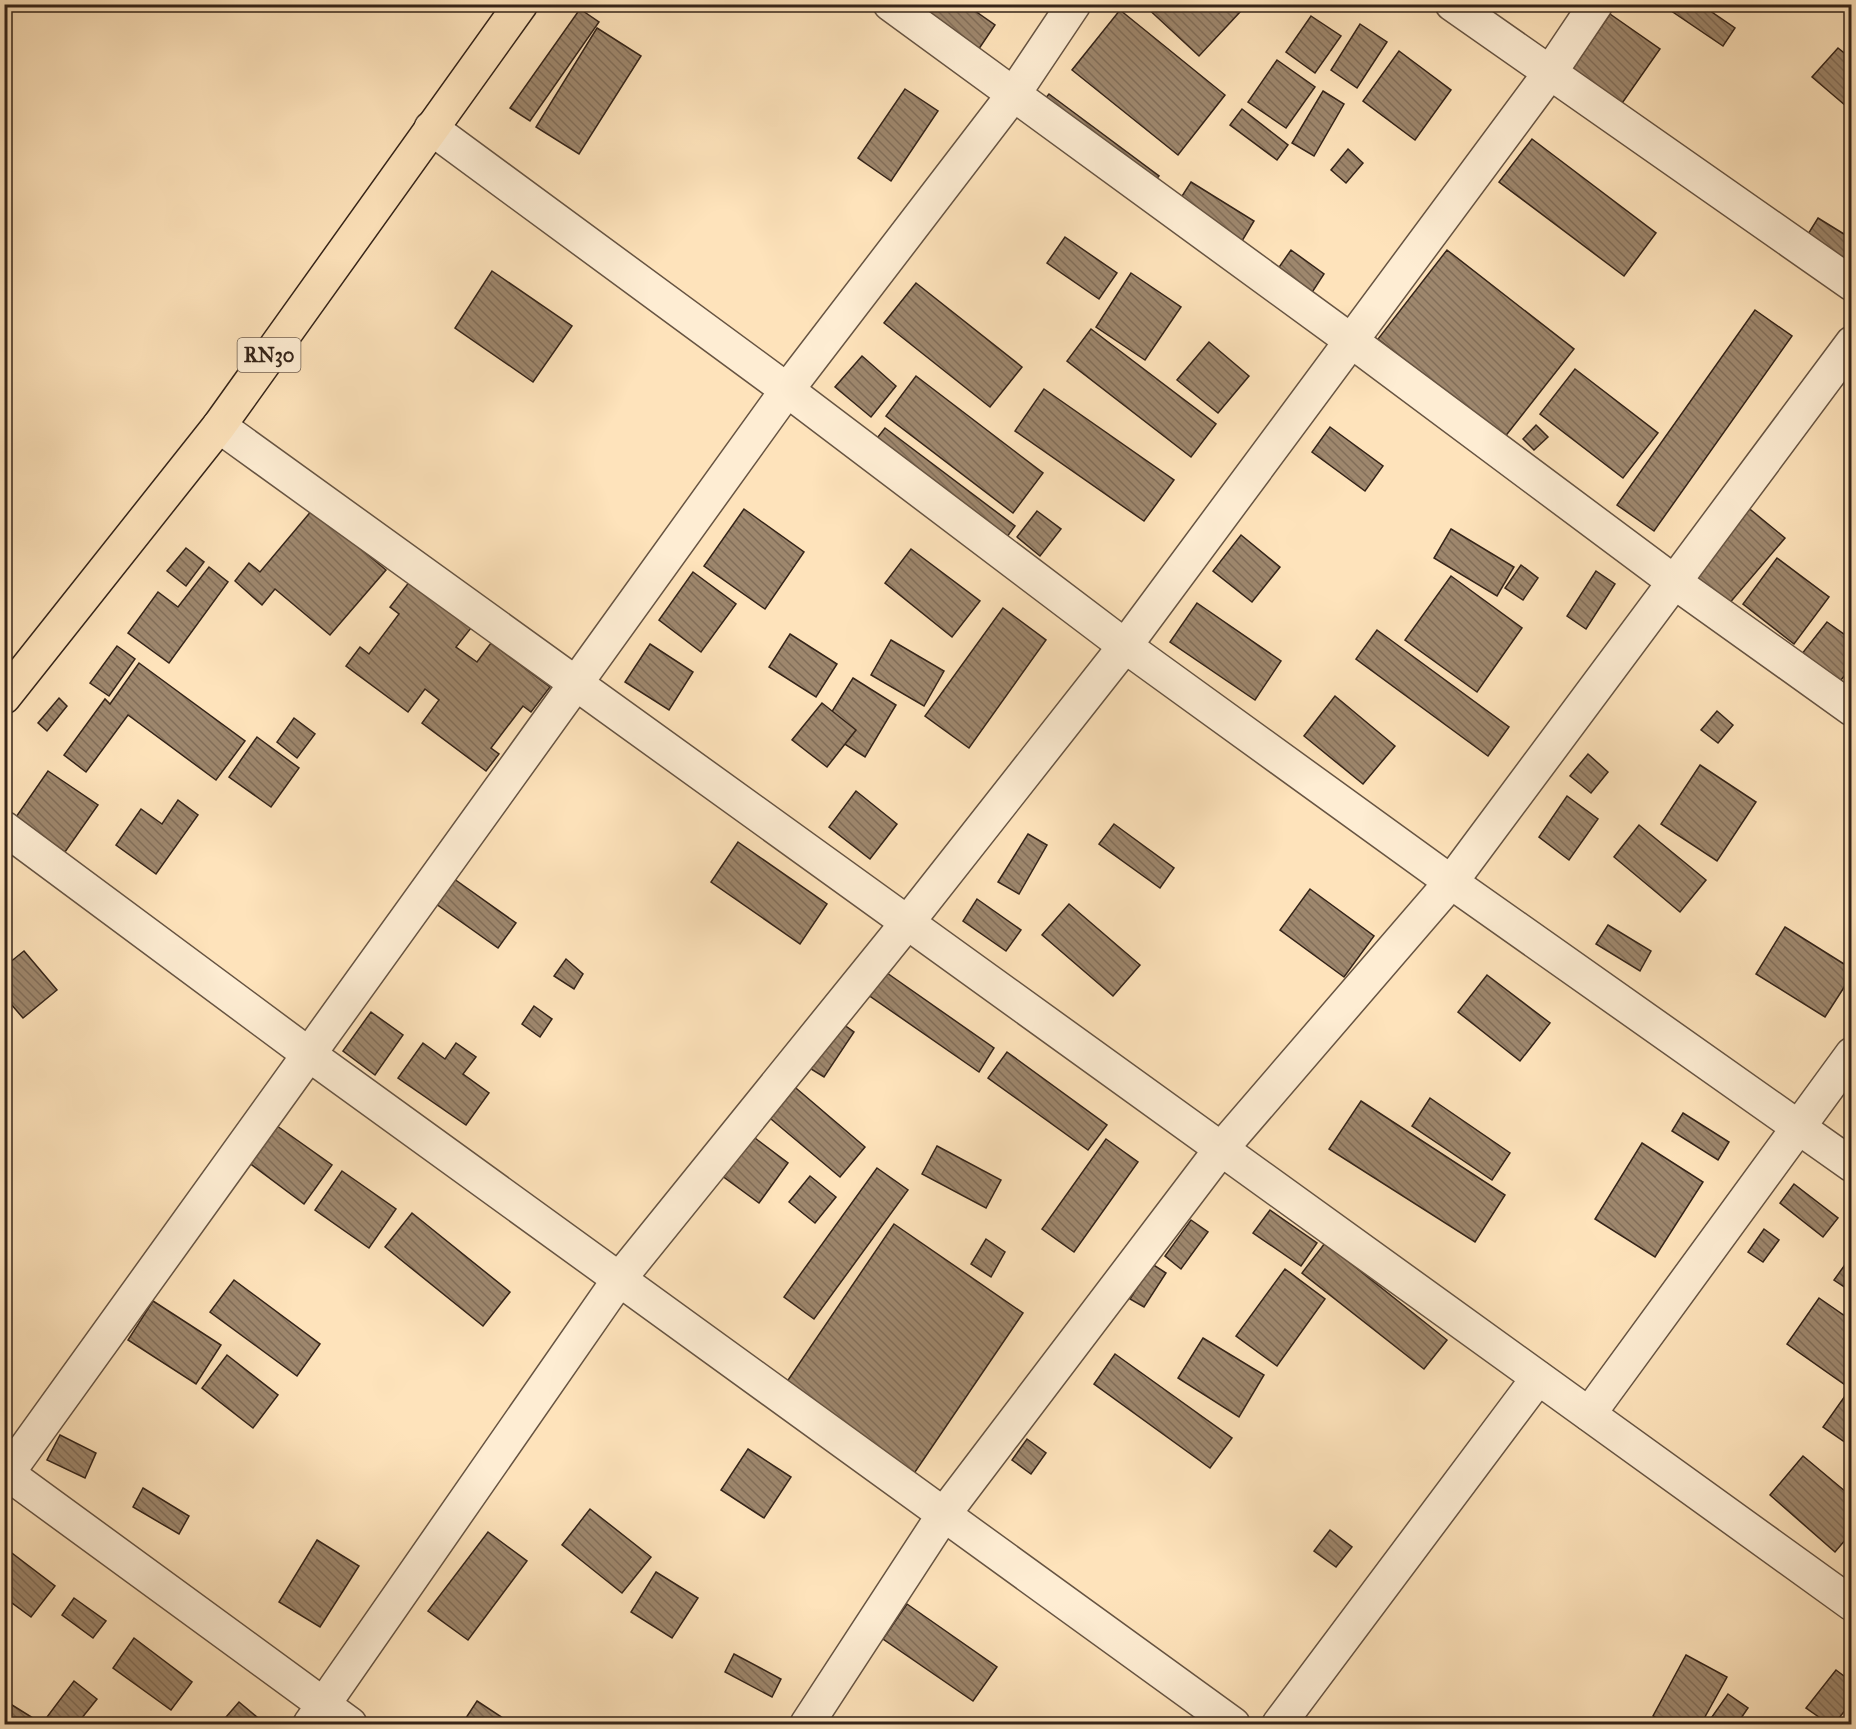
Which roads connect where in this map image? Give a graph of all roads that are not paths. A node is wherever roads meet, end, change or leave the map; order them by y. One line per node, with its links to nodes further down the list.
1 (521, 4): 8 (main road, RN30)
2 (890, 4): 7 (street)
3 (1074, 4): 7 (street)
4 (1452, 4): 6 (street)
5 (1596, 4): 6 (street)
6 (1549, 74): 9 (street); 10 (street)
7 (1013, 94): 10 (street); 12 (street)
8 (430, 128): 12 (street); 13 (main road, RN30)
9 (1851, 284)
10 (1350, 340): 14 (street); 15 (street)
11 (1851, 343): 14 (street)
12 (787, 390): 15 (street); 16 (street)
13 (219, 426): 16 (street); 17 (main road, RN30)
14 (1673, 581): 18 (street); 20 (street)
15 (1125, 646): 20 (street); 21 (street)
16 (575, 684): 21 (street); 22 (street)
17 (4, 697)
18 (1851, 709)
19 (4, 828): 22 (street)
20 (1451, 882): 24 (street); 25 (street)
21 (907, 923): 25 (street); 27 (street)
22 (307, 1053): 27 (street); 30 (street)
23 (1851, 1054): 24 (street)
24 (1797, 1125): 26 (street); 29 (street)
25 (1221, 1149): 28 (street); 31 (street)
26 (1851, 1165)
27 (620, 1278): 31 (street); 33 (street)
28 (1538, 1378): 29 (street); 37 (street)
29 (1588, 1414): 32 (street)
30 (6, 1474): 33 (street)
31 (944, 1514): 35 (street); 36 (street)
32 (1851, 1604)
33 (317, 1715): 34 (street)
34 (350, 1725)
35 (807, 1725)
36 (1233, 1725)
37 (1279, 1725)

